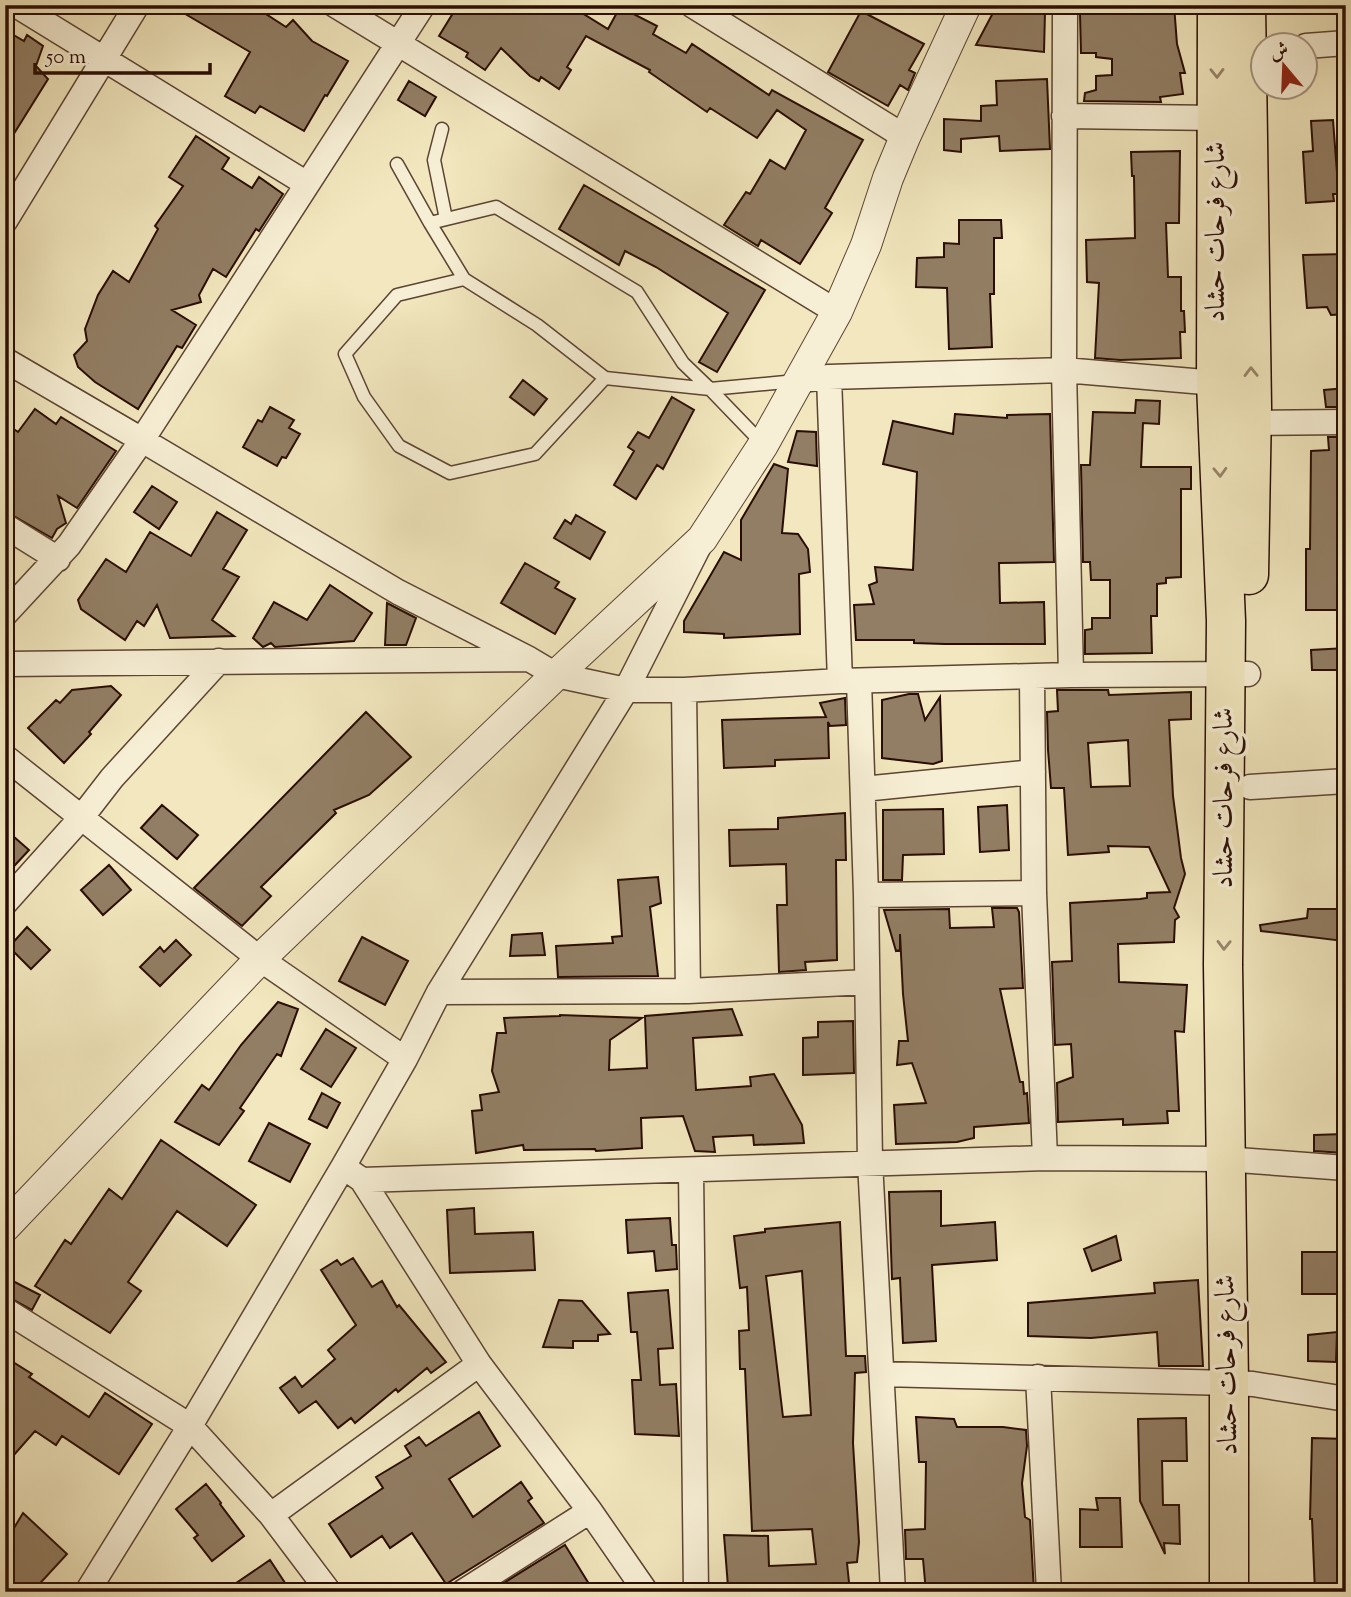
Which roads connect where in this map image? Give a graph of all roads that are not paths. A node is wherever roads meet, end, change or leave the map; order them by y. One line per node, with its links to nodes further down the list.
1 (16, 5): 14 (street)
2 (137, 5): 14 (street)
3 (335, 5): 12 (street)
4 (422, 5): 12 (street)
5 (692, 5): 19 (street)
6 (966, 5): 19 (street)
7 (1065, 5): 16 (street)
8 (1217, 5): 17 (main road, شارع فرحات حشاد, one-way to 17)
9 (1245, 5): 10 (main road, شارع فرحات حشاد)
10 (1251, 32)
11 (1346, 43): 13 (street)
12 (398, 44): 21 (street); 27 (street)
13 (1320, 45)
14 (105, 59): 21 (street); 22 (street)
15 (1255, 102): 35 (main road, شارع فرحات حشاد, one-way to 15)
16 (1064, 116): 17 (street); 29 (street)
17 (1218, 118): 32 (main road, شارع فرحات حشاد)
18 (442, 129): 23 (lane)
19 (905, 137): 27 (street)
20 (397, 164): 25 (lane)
21 (307, 184): 36 (street)
22 (12, 195): 24 (street)
23 (446, 219): 25 (lane); 33 (lane)
24 (5, 220)
25 (430, 223): 26 (lane)
26 (464, 279): 30 (lane); 30 (lane)
27 (837, 312): 31 (street)
28 (5, 360): 36 (street)
29 (1064, 370): 31 (street); 32 (street); 47 (street)
30 (605, 377): 33 (lane)
31 (814, 379): 33 (lane); 37 (street); 49 (street)
32 (1216, 383): 35 (main road, شارع فرحات حشاد)
33 (710, 388): 37 (lane)
34 (1346, 422): 35 (street)
35 (1234, 423): 45 (main road, شارع فرحات حشاد)
36 (142, 440): 40 (street); 42 (street)
37 (763, 445): 39 (street)
38 (5, 526): 40 (street)
39 (702, 540): 46 (street); 50 (street)
40 (58, 559): 41 (street)
41 (5, 614)
42 (529, 659): 43 (street); 46 (street)
43 (219, 661): 44 (street); 57 (street)
44 (5, 664)
45 (1237, 673): 47 (street); 55 (main road, شارع فرحات حشاد); 58 (main road, شارع فرحات حشاد)
46 (556, 675): 50 (street); 62 (street)
47 (1071, 675): 48 (street)
48 (1032, 677): 49 (street); 53 (street)
49 (849, 681): 51 (street); 56 (street)
50 (626, 690): 51 (street); 65 (street)
51 (684, 690): 64 (street)
52 (5, 757): 57 (street)
53 (1033, 772): 56 (street); 59 (street)
54 (1346, 781): 55 (street)
55 (1250, 787): 58 (main road, شارع فرحات حشاد)
56 (863, 789): 60 (street)
57 (81, 818): 61 (street); 62 (street)
58 (1237, 884): 68 (main road, شارع فرحات حشاد)
59 (1034, 893): 60 (street); 67 (street)
60 (866, 895): 63 (street)
61 (5, 903)
62 (260, 959): 66 (street); 73 (street)
63 (867, 982): 64 (street); 69 (street)
64 (688, 991): 65 (street)
65 (439, 992): 66 (street)
66 (405, 1059): 72 (street)
67 (1045, 1158): 68 (street); 69 (street)
68 (1236, 1160): 70 (street); 78 (main road, شارع فرحات حشاد)
69 (870, 1162): 71 (street); 76 (street)
70 (1346, 1168)
71 (691, 1171): 72 (street); 87 (street)
72 (352, 1173): 75 (street); 80 (street)
73 (5, 1227)
74 (5, 1310): 80 (street)
75 (479, 1364): 81 (street); 82 (street)
76 (882, 1374): 77 (street); 88 (street)
77 (1038, 1377): 78 (street); 89 (street)
78 (1241, 1383): 79 (street); 90 (main road, شارع فرحات حشاد); 91 (main road, شارع فرحات حشاد)
79 (1346, 1399)
80 (190, 1426): 82 (street); 83 (street)
81 (590, 1511): 85 (street); 86 (street)
82 (271, 1515): 84 (street)
83 (88, 1592)
84 (329, 1592)
85 (463, 1592)
86 (646, 1592)
87 (696, 1592)
88 (893, 1592)
89 (1049, 1592)
90 (1228, 1592)
91 (1252, 1592)

